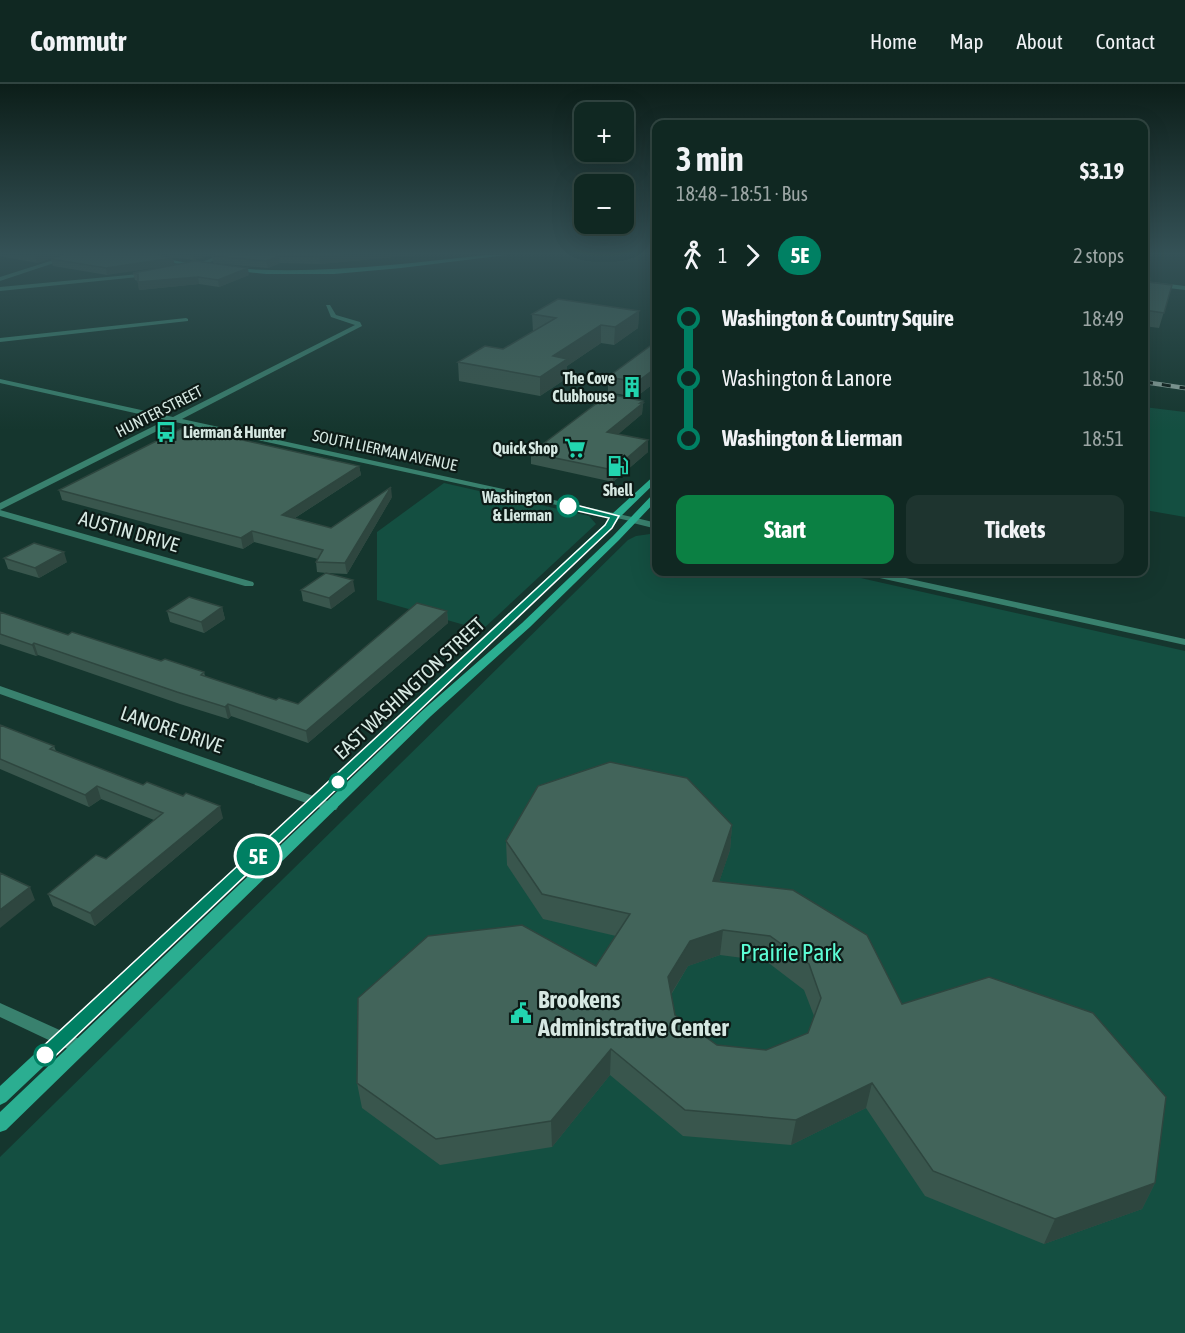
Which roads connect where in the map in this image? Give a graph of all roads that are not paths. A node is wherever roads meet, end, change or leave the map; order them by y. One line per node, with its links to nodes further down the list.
1 (332, 313): 5 (street, HUNTER STREET)
2 (186, 320): 3 (street)
3 (0, 340)
4 (0, 381): 5 (street, SOUTH LIERMAN AVENUE)
5 (177, 420): 8 (street, HUNTER STREET); 10 (street, SOUTH LIERMAN AVENUE)
6 (652, 481): 10 (main road, EAST WASHINGTON STREET)
7 (652, 500): 11 (main road, EAST WASHINGTON STREET)
8 (0, 507)
9 (0, 513): 14 (street, AUSTIN DRIVE)
10 (615, 516): 11 (street, SOUTH LIERMAN AVENUE); 17 (main road, EAST WASHINGTON STREET)
11 (632, 520): 12 (street, SOUTH LIERMAN AVENUE); 17 (main road, EAST WASHINGTON STREET)
12 (652, 525)
13 (884, 576): 15 (street)
14 (249, 584)
15 (1185, 642)
16 (0, 690): 17 (street, LANORE DRIVE)
17 (324, 804): 19 (main road, EAST WASHINGTON STREET); 20 (main road, EAST WASHINGTON STREET)
18 (0, 1010): 19 (street)
19 (63, 1039): 20 (street); 21 (main road, EAST WASHINGTON STREET)
20 (80, 1047): 22 (main road, EAST WASHINGTON STREET)
21 (0, 1098)
22 (0, 1124)

